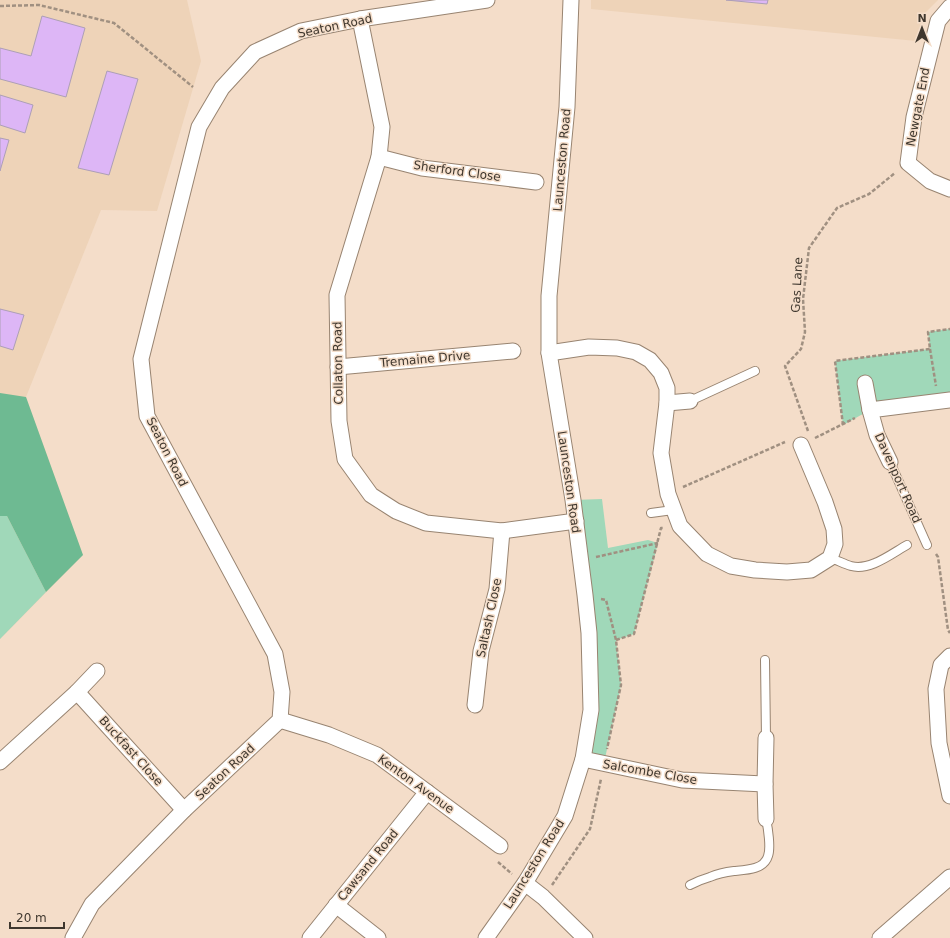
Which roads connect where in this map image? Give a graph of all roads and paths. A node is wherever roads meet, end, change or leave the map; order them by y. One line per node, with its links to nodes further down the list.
1 (487, 0): 5 (street, Seaton Road)
2 (571, 0): 14 (street, Launceston Road)
3 (0, 6): 6 (path)
4 (950, 7): 8 (street, Newgate End)
5 (360, 19): 7 (street, Collaton Road); 44 (street, Seaton Road)
6 (193, 87)
7 (379, 157): 9 (street, Sherford Close); 15 (street, Collaton Road)
8 (908, 163): 10 (street, Newgate End); 23 (path, Gas Lane)
9 (536, 182)
10 (950, 189)
11 (950, 329): 12 (path)
12 (930, 349): 19 (path); 22 (path)
13 (513, 351): 15 (street, Tremaine Drive)
14 (549, 352): 20 (street); 29 (street, Launceston Road)
15 (338, 367): 31 (street, Collaton Road)
16 (755, 371): 18 (lane)
17 (865, 383): 21 (street, Davenport Road)
18 (690, 401): 20 (street)
19 (944, 401): 21 (street)
20 (667, 403): 26 (street)
21 (870, 410): 22 (path); 25 (street, Davenport Road)
22 (843, 425): 24 (path)
23 (808, 431): 24 (path); 24 (path)
24 (797, 440): 26 (path); 35 (street)
25 (890, 462): 34 (lane, Davenport Road)
26 (668, 494): 27 (street)
27 (673, 510): 28 (lane); 30 (street)
28 (651, 513)
29 (576, 521): 31 (street, Collaton Road); 36 (street, Launceston Road)
30 (680, 526): 32 (path); 35 (street)
31 (502, 531): 43 (street, Saltash Close)
32 (658, 543): 36 (path); 38 (path)
33 (907, 545): 35 (lane)
34 (927, 545): 37 (path)
35 (830, 558)
36 (580, 561): 46 (street, Launceston Road)
37 (950, 633)
38 (616, 640)
39 (950, 656): 50 (street)
40 (766, 660): 45 (lane)
41 (97, 671): 42 (street)
42 (77, 692): 47 (street); 51 (street, Buckfast Close)
43 (475, 705)
44 (280, 720): 49 (street, Kenton Avenue); 51 (street, Seaton Road)
45 (766, 738): 48 (street)
46 (583, 759): 48 (street, Salcombe Close); 55 (street, Launceston Road)
47 (0, 762)
48 (765, 784): 52 (street)
49 (428, 792): 53 (street, Kenton Avenue); 57 (street, Cawsand Road)
50 (950, 796)
51 (184, 810): 58 (street, Seaton Road)
52 (766, 819): 56 (lane)
53 (500, 846): 55 (path)
54 (950, 878): 63 (street)
55 (525, 882): 61 (street, Launceston Road); 62 (street)
56 (690, 885)
57 (336, 905): 59 (street, Cawsand Road); 60 (street)
58 (73, 938)
59 (310, 938)
60 (378, 938)
61 (486, 938)
62 (585, 938)
63 (880, 938)

